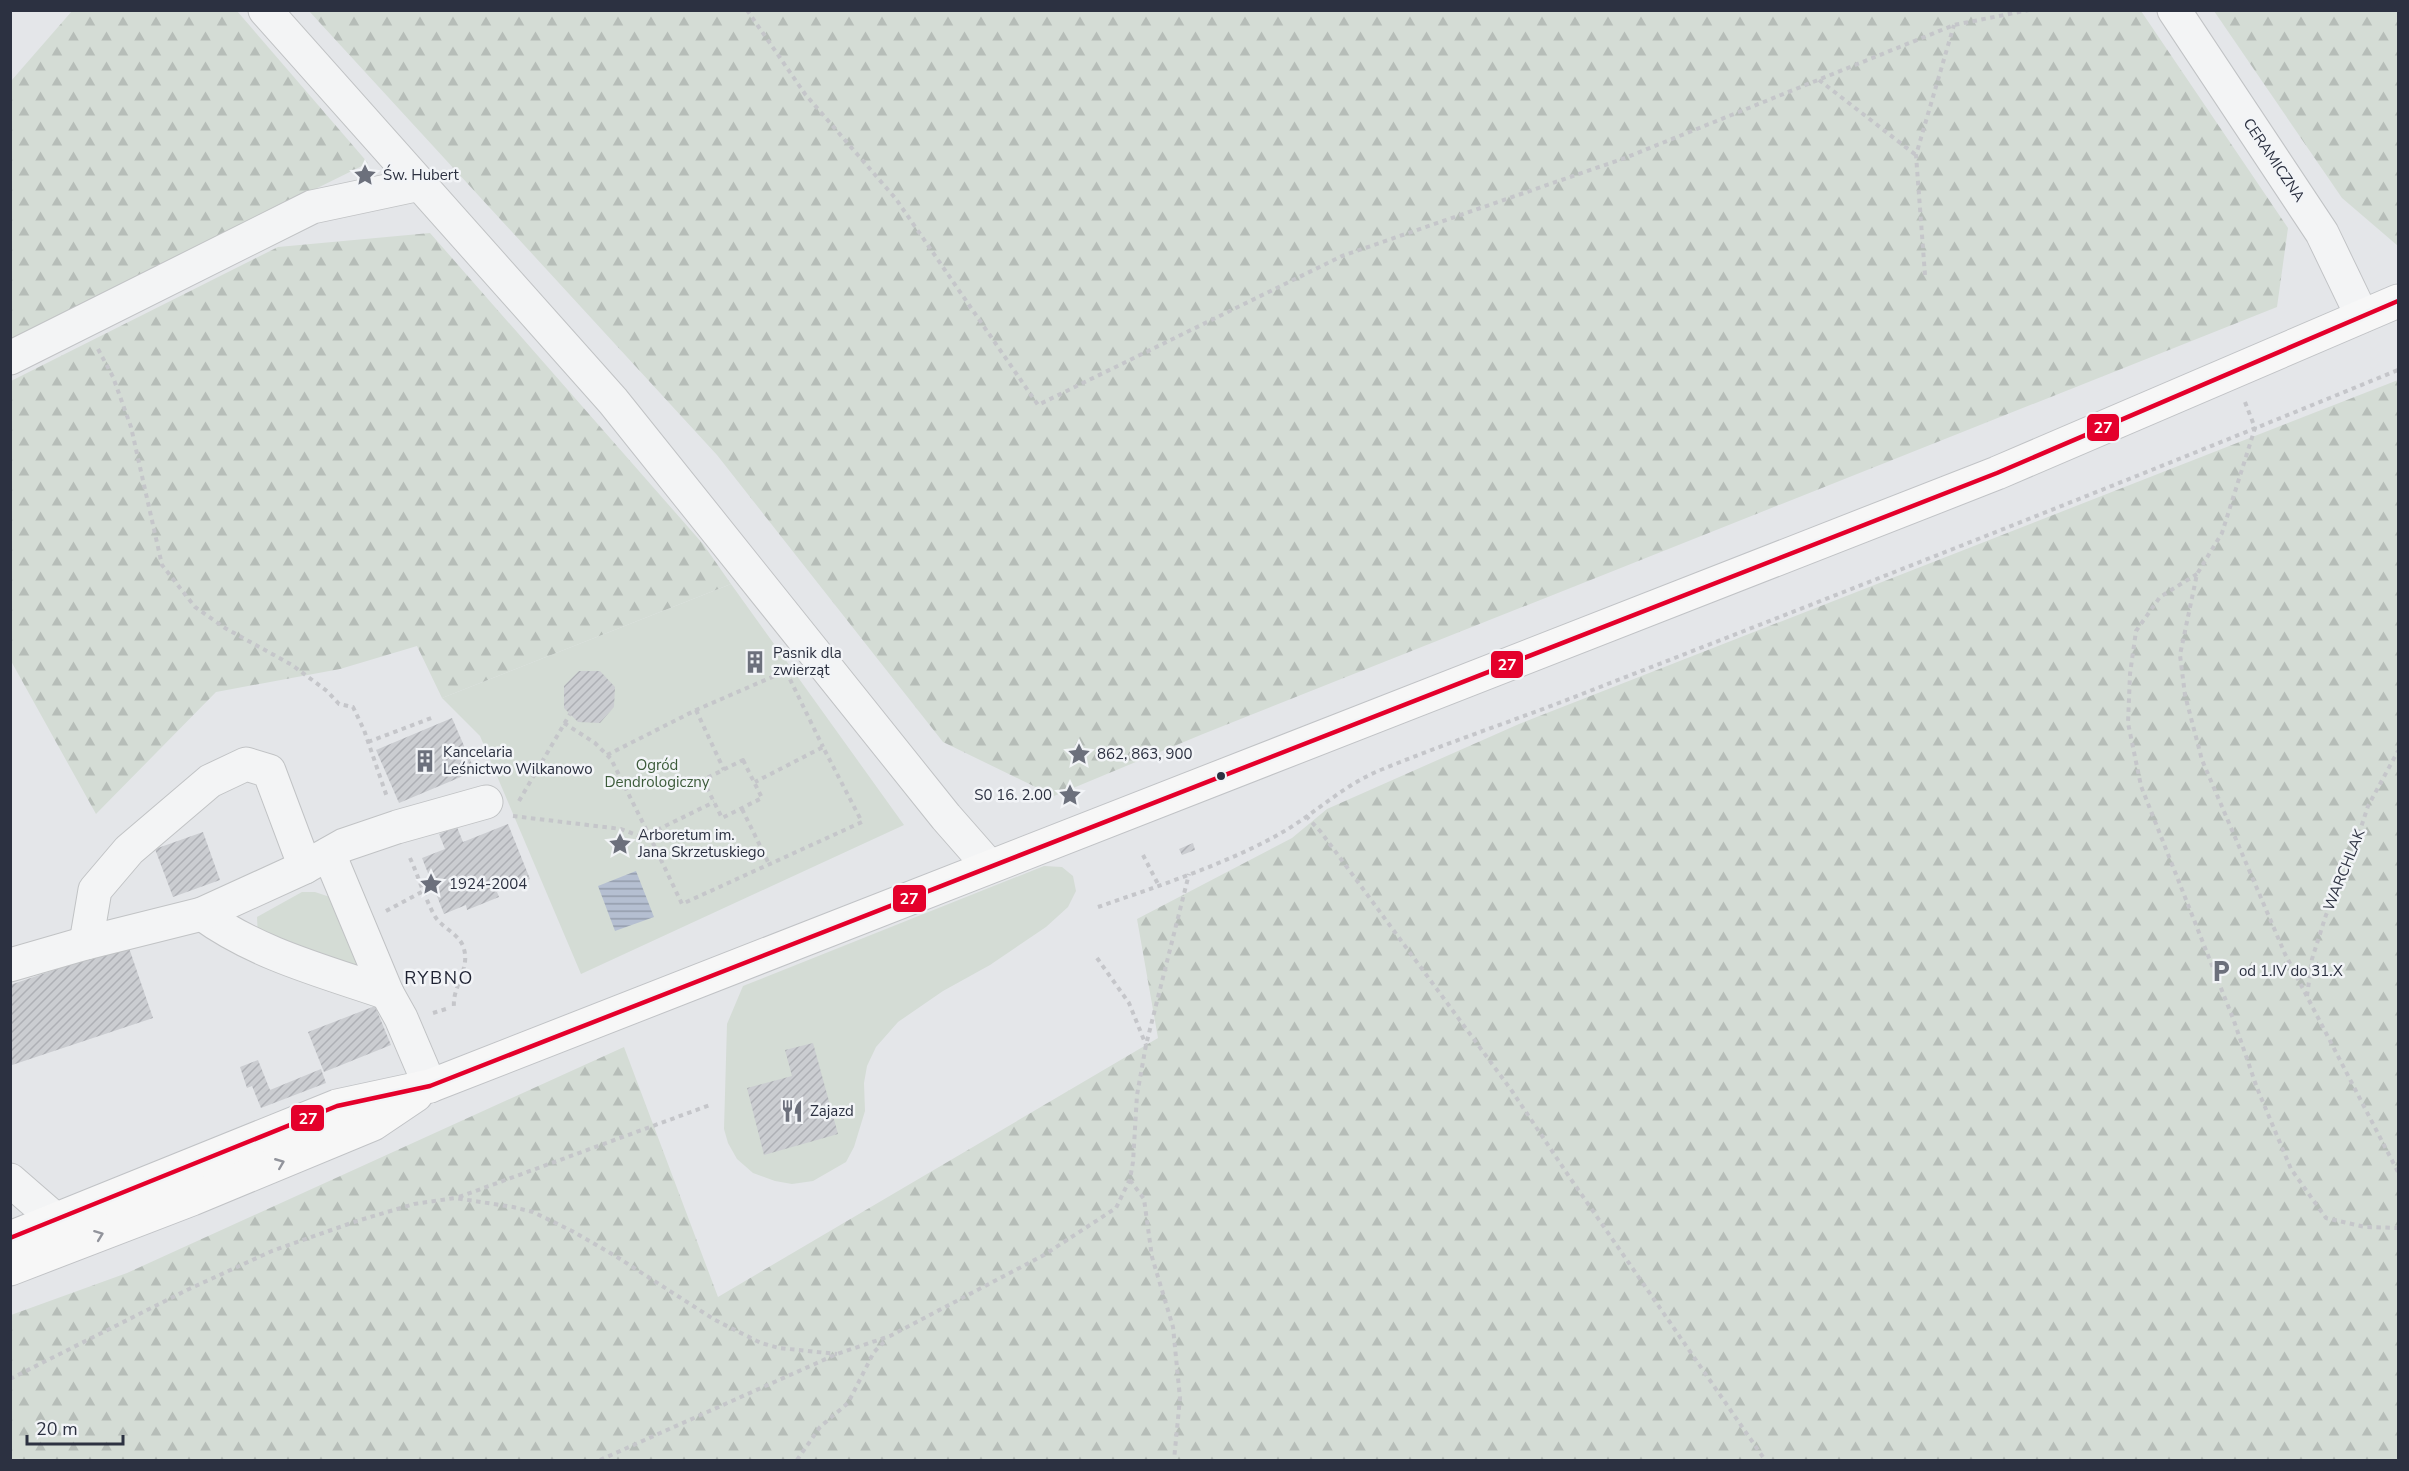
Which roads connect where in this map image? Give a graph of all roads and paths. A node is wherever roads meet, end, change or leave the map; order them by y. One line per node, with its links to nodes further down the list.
1 (265, 10): 8 (street)
2 (747, 10): 6 (path)
3 (2029, 10): 5 (path)
4 (2174, 10): 11 (street, CERAMICZNA)
5 (1954, 25): 6 (path); 7 (path)
6 (1819, 80): 7 (path)
7 (1916, 155): 9 (path)
8 (420, 184): 12 (street); 39 (street)
9 (1925, 275)
10 (2398, 301): 11 (main road)
11 (2362, 316): 15 (main road)
12 (83, 322): 13 (street); 22 (path)
13 (10, 358)
14 (2398, 370): 16 (path)
15 (2231, 372): 16 (path); 39 (main road)
16 (2255, 428): 17 (path); 32 (path)
17 (2197, 574): 51 (path); 61 (path)
18 (696, 710): 23 (path); 25 (path); 26 (path)
19 (570, 714): 21 (path)
20 (434, 717): 22 (path)
21 (564, 723): 25 (path); 28 (path)
22 (368, 742): 33 (path)
23 (823, 747): 27 (path); 38 (path)
24 (2398, 751): 51 (path, WARCHLAK)
25 (606, 754): 34 (path)
26 (723, 770): 27 (path); 30 (path)
27 (754, 782): 31 (path)
28 (528, 785)
29 (486, 802): 33 (street); 35 (path)
30 (714, 802): 31 (path); 34 (path)
31 (742, 809): 38 (path)
32 (1306, 816): 40 (path); 71 (path)
33 (397, 827): 37 (street); 43 (path)
34 (649, 834): 35 (path)
35 (652, 841): 38 (path)
36 (1143, 855): 42 (path)
37 (317, 860): 45 (street); 46 (street); 47 (street)
38 (769, 864)
39 (989, 866): 54 (main road)
40 (1189, 873): 42 (path); 53 (path)
41 (433, 886): 43 (path)
42 (1159, 886): 44 (path)
43 (424, 890): 46 (path); 52 (path)
44 (1098, 908)
45 (202, 914): 47 (street); 50 (street)
46 (359, 925): 50 (street)
47 (86, 943): 49 (street)
48 (1097, 958): 53 (path)
49 (10, 965)
50 (387, 993): 54 (street)
51 (2307, 996): 56 (path)
52 (454, 1007)
53 (1146, 1045): 57 (path)
54 (430, 1086): 60 (main road); 63 (main road, one-way to 54)
55 (710, 1105): 59 (path)
56 (2398, 1172)
57 (1130, 1179): 65 (path); 70 (path)
58 (10, 1180): 60 (street)
59 (455, 1198): 66 (path); 67 (path)
60 (56, 1220): 62 (main road); 63 (street)
61 (2398, 1228)
62 (10, 1238)
63 (45, 1256): 64 (main road)
64 (10, 1269)
65 (890, 1336): 66 (path); 69 (path)
66 (837, 1354): 68 (path)
67 (10, 1379)
68 (600, 1461)
69 (797, 1461)
70 (1174, 1461)
71 (1765, 1461)

